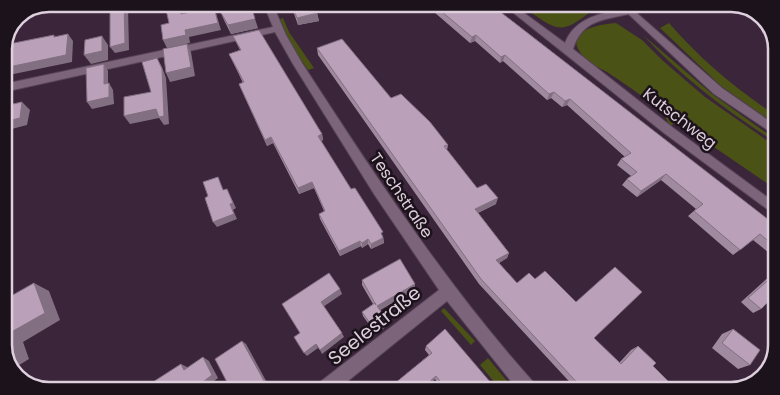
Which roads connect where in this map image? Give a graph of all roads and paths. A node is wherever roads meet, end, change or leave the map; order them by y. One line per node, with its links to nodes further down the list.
1 (271, 12): 5 (street, Teschstraße)
2 (517, 12): 6 (street, Kutschweg)
3 (621, 12): 6 (street)
4 (630, 12): 8 (street)
5 (277, 29): 7 (street); 10 (street, Teschstraße)
6 (568, 50): 9 (street, Kutschweg)
7 (13, 86)
8 (767, 126)
9 (768, 204)
10 (447, 292): 11 (street, Seelestraße); 12 (street, Teschstraße)
11 (334, 382)
12 (522, 382)

